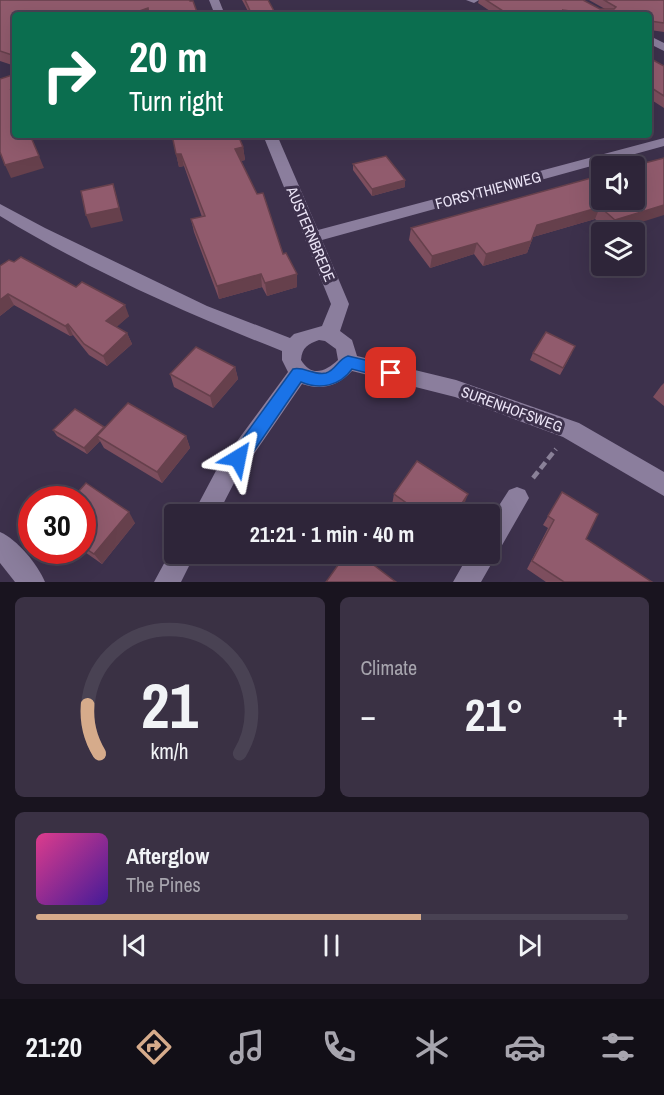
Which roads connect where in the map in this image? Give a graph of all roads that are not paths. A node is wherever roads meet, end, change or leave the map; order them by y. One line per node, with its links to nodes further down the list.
1 (271, 138): 4 (street, AUSTERNBREDE)
2 (664, 142): 4 (street, FORSYTHIENWEG)
3 (0, 209): 6 (street)
4 (312, 237): 5 (street, AUSTERNBREDE)
5 (329, 334): 6 (street); 7 (street)
6 (293, 347): 8 (street)
7 (348, 362): 8 (street); 9 (street, SURENHOFSWEG)
8 (298, 374): 11 (street)
9 (664, 485)
10 (517, 498): 12 (street)
11 (210, 504)
12 (500, 526)
13 (0, 544): 16 (street)
14 (177, 564): 17 (street)
15 (477, 564): 18 (street)
16 (32, 582)
17 (167, 582)
18 (466, 582)

